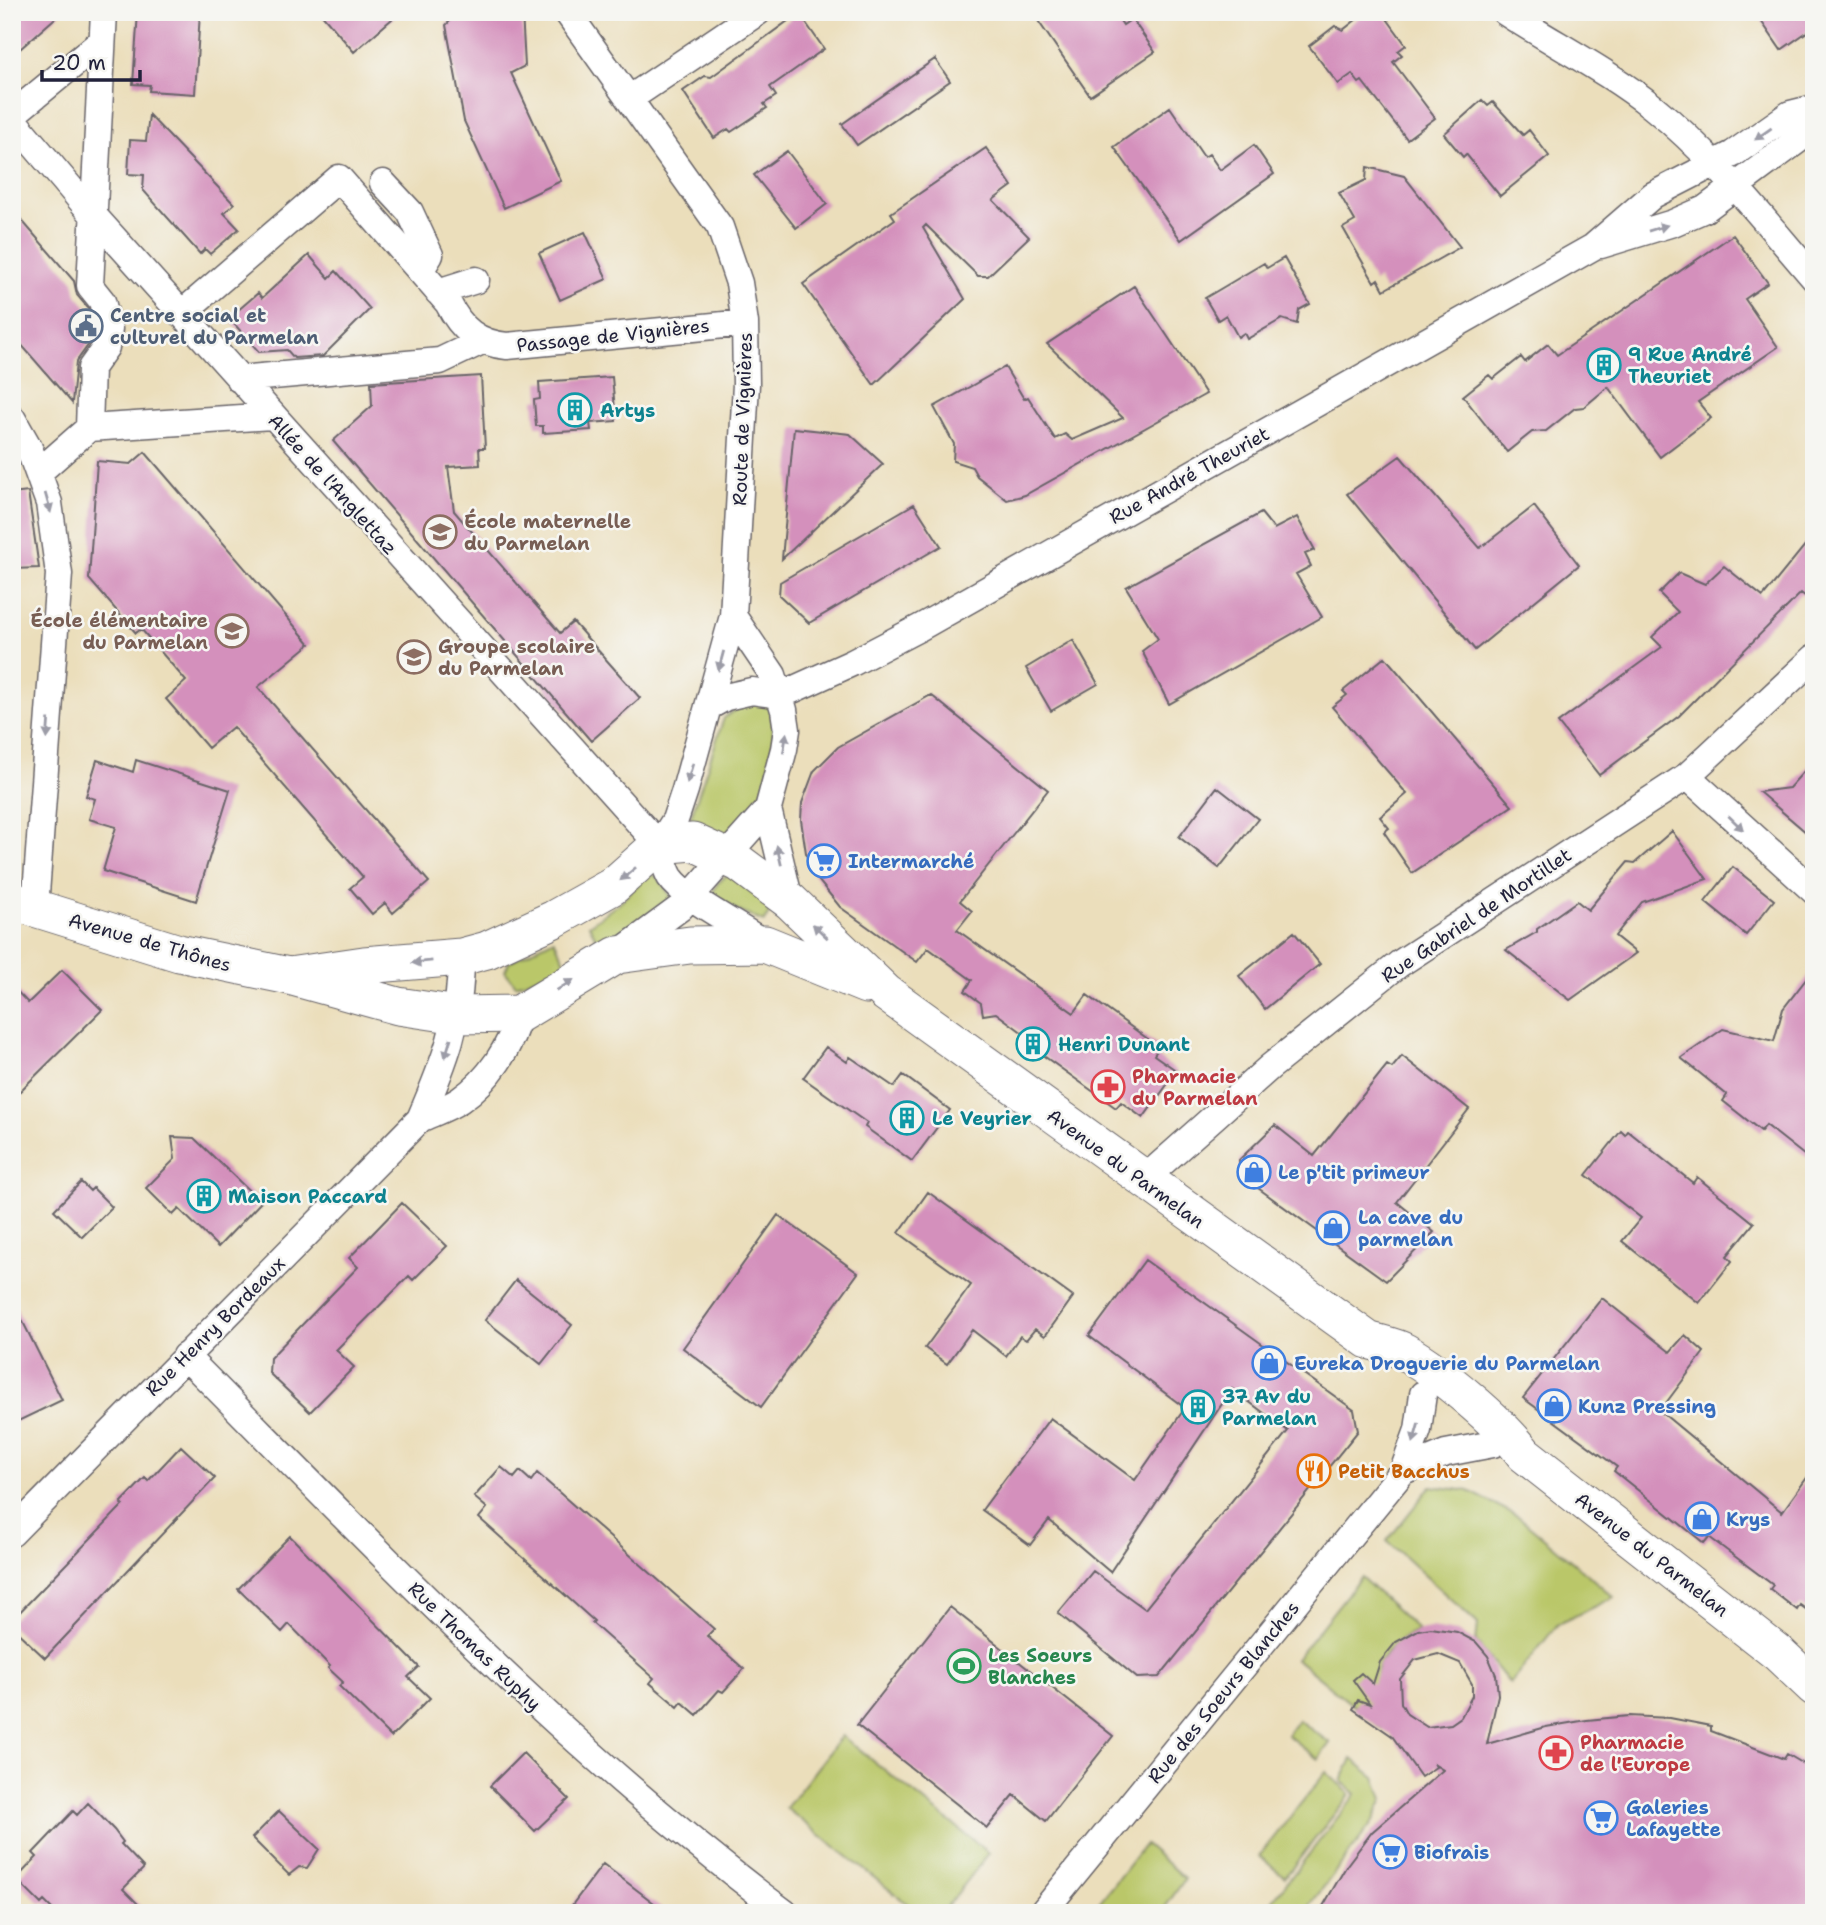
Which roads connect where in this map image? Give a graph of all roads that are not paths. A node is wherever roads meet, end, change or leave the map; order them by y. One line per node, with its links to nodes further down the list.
1 (104, 12): 5 (street)
2 (567, 12): 6 (street, Route de Vignières)
3 (758, 12): 6 (street)
4 (1505, 12): 10 (street)
5 (102, 41): 8 (street); 13 (street)
6 (629, 99): 20 (street, Route de Vignières)
7 (1814, 108): 10 (street, Rue André Theuriet, one-way to 10)
8 (12, 117): 13 (street, Allée de l'Anglettaz)
9 (1814, 123): 12 (street, Rue André Theuriet)
10 (1713, 163): 12 (street); 14 (street, Rue André Theuriet)
11 (383, 183): 15 (street)
12 (1737, 188): 14 (street, Rue André Theuriet, one-way to 12); 16 (street)
13 (94, 217): 19 (street, Allée de l'Anglettaz); 25 (street)
14 (1593, 247): 29 (street, Rue André Theuriet)
15 (420, 271): 18 (street); 19 (street)
16 (1814, 278)
17 (476, 279): 18 (street)
18 (438, 292): 21 (street)
19 (181, 314): 22 (street, Allée de l'Anglettaz)
20 (745, 323): 21 (street, Passage de Vignières); 27 (street, Route de Vignières)
21 (482, 341): 22 (street)
22 (239, 379): 23 (street, Allée de l'Anglettaz)
23 (272, 416): 25 (street); 33 (street, Allée de l'Anglettaz)
24 (12, 418): 26 (street)
25 (89, 428): 26 (street)
26 (39, 472): 38 (street, one-way to 38)
27 (733, 616): 29 (street); 30 (street, Route de Vignières, one-way to 30)
28 (1814, 658): 31 (street, Rue Gabriel de Mortillet)
29 (781, 695): 30 (street); 32 (street, one-way to 29)
30 (708, 707): 33 (street, Route de Vignières, one-way to 33)
31 (1687, 776): 35 (street, one-way to 35); 47 (street, Rue Gabriel de Mortillet)
32 (768, 809): 34 (street); 37 (street, one-way to 32)
33 (659, 845): 34 (main road); 36 (street); 41 (main road, one-way to 41)
34 (728, 856): 36 (street); 37 (main road)
35 (1814, 891)
36 (691, 897): 39 (street); 40 (street)
37 (790, 901): 43 (main road, one-way to 37)
38 (23, 905): 42 (main road, Avenue de Thônes)
39 (765, 944): 40 (main road); 43 (main road)
40 (617, 955): 44 (main road, one-way to 40)
41 (461, 957): 42 (main road, one-way to 42); 45 (street, Rue Henry Bordeaux)
42 (289, 976): 45 (main road, Avenue de Thônes)
43 (886, 993): 47 (main road, Avenue du Parmelan)
44 (519, 1014): 45 (main road, Avenue de Thônes); 46 (street, Rue Henry Bordeaux)
45 (458, 1015): 46 (street, Rue Henry Bordeaux, one-way to 46)
46 (420, 1119): 49 (street, Rue Henry Bordeaux)
47 (1143, 1180): 48 (main road, Avenue du Parmelan)
48 (1368, 1340): 50 (main road, Avenue du Parmelan); 51 (main road, Avenue du Parmelan)
49 (185, 1356): 53 (street, Rue Henry Bordeaux); 57 (street, Rue Thomas Ruphy)
50 (1423, 1394): 51 (main road, Avenue du Parmelan); 52 (street, Rue des Soeurs Blanches, one-way to 52)
51 (1508, 1449): 52 (street, Rue des Soeurs Blanches); 54 (main road, Avenue du Parmelan)
52 (1403, 1471): 58 (street, Rue des Soeurs Blanches)
53 (12, 1534)
54 (1779, 1654): 55 (main road, Avenue du Parmelan); 56 (main road, Avenue du Parmelan)
55 (1814, 1672)
56 (1814, 1687)
57 (785, 1913)
58 (1042, 1913)

